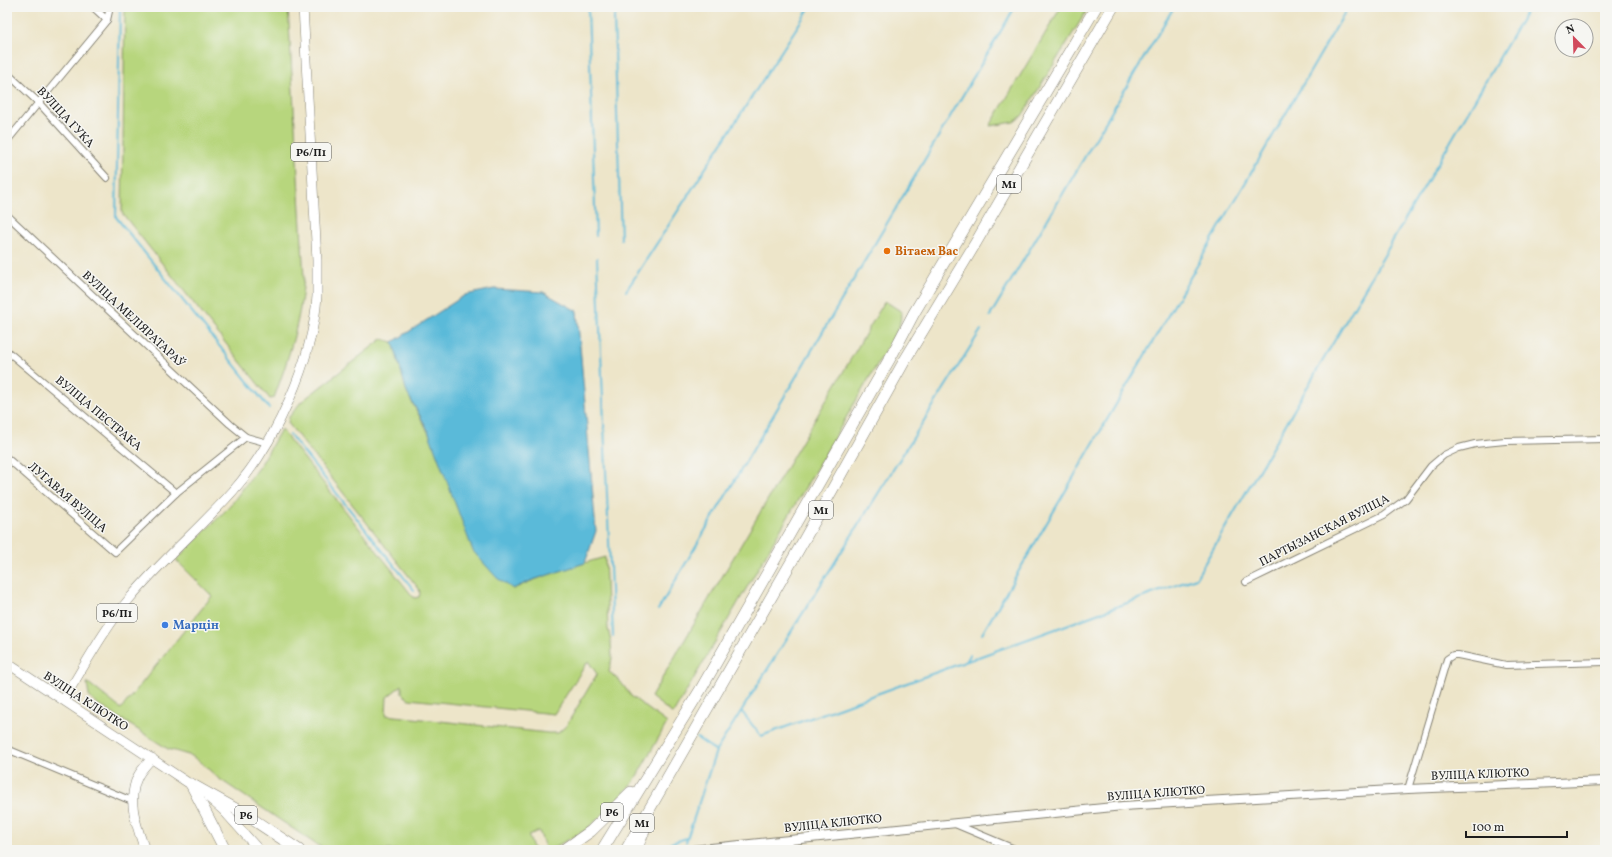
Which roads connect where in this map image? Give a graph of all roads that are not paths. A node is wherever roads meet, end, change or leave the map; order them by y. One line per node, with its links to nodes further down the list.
1 (93, 7): 6 (street)
2 (110, 7): 6 (street)
3 (303, 7): 15 (main road, Р6/П1)
4 (1096, 7): 24 (highway, М1)
5 (1113, 7): 28 (highway, М1)
6 (107, 20): 8 (street)
7 (7, 72): 8 (street, ВУЛІЦА ГУКА)
8 (38, 102): 9 (street); 10 (street, ВУЛІЦА ГУКА)
9 (7, 141)
10 (107, 178)
11 (7, 215): 13 (street, ВУЛІЦА МЕЛІЯРАТАРАЎ)
12 (7, 351): 17 (street, ВУЛІЦА ПЕСТРАКА)
13 (246, 437): 15 (street); 17 (street)
14 (1605, 439): 18 (street, ПАРТЫЗАНСКАЯ ВУЛІЦА)
15 (268, 443): 21 (main road, Р6/П1)
16 (7, 458): 17 (street, ЛУГАВАЯ ВУЛІЦА)
17 (176, 493)
18 (1246, 582)
19 (1605, 662): 27 (street)
20 (7, 663): 21 (main road, ВУЛІЦА КЛЮТКО / Р6)
21 (64, 699): 23 (main road, ВУЛІЦА КЛЮТКО / Р6)
22 (7, 749): 29 (street)
23 (152, 758): 26 (main road, Р6); 29 (main road)
24 (654, 766): 35 (highway, Р6); 36 (highway, М1)
25 (1605, 781): 27 (street, ВУЛІЦА КЛЮТКО)
26 (192, 784): 32 (highway); 33 (main road, Р6); 34 (highway, Р6)
27 (1408, 789): 30 (street, ВУЛІЦА КЛЮТКО)
28 (658, 795): 37 (highway, М1); 38 (highway)
29 (132, 801): 31 (main road)
30 (953, 823): 39 (street, ВУЛІЦА КЛЮТКО); 40 (street)
31 (145, 850)
32 (225, 850)
33 (259, 850)
34 (298, 850)
35 (564, 850)
36 (602, 850)
37 (626, 850)
38 (636, 850)
39 (692, 850)
40 (1017, 850)

